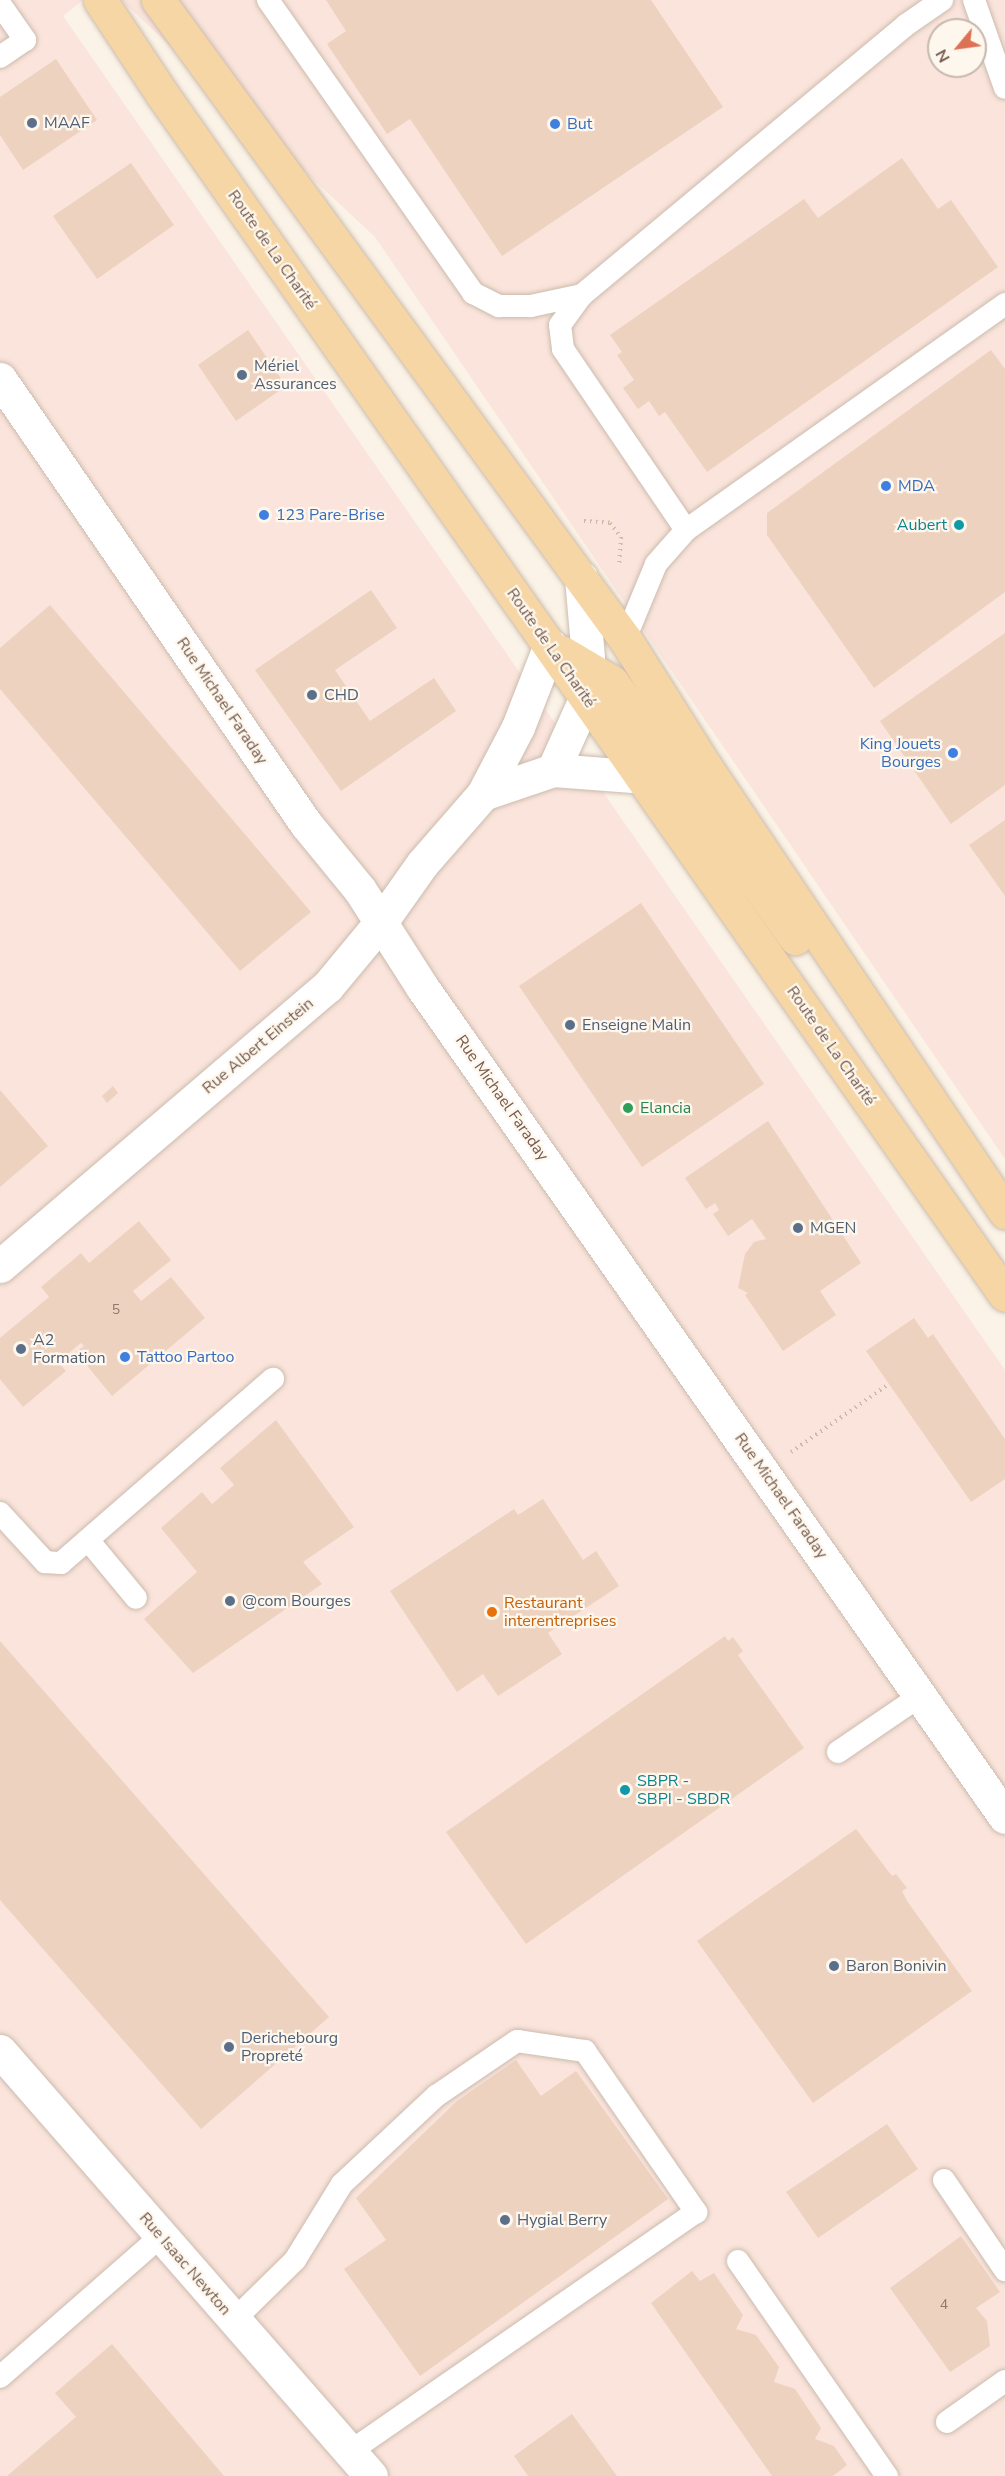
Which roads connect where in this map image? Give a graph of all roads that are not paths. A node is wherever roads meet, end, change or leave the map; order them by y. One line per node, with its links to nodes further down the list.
1 (100, 0): 15 (main road, Route de La Charité)
2 (158, 0): 13 (main road)
3 (268, 0): 9 (lane)
4 (942, 0): 9 (lane)
5 (974, 0): 8 (lane)
6 (0, 4): 7 (lane)
7 (0, 57)
8 (1005, 88)
9 (582, 295): 12 (lane)
10 (1005, 304): 12 (lane)
11 (0, 379): 20 (street, Rue Michael Faraday)
12 (686, 530): 14 (lane)
13 (581, 577): 14 (main road); 16 (street)
14 (625, 639): 21 (main road)
15 (550, 645): 16 (main road); 19 (street, Rue Albert Einstein)
16 (588, 682): 17 (street); 18 (main road, Route de La Charité); 21 (main road)
17 (553, 770): 18 (street); 19 (street)
18 (643, 777): 24 (main road, Route de La Charité)
19 (483, 794): 20 (street, Rue Albert Einstein)
20 (381, 922): 23 (street, Rue Albert Einstein); 29 (street, Rue Michael Faraday)
21 (944, 1121): 22 (main road)
22 (1005, 1212)
23 (0, 1266)
24 (1005, 1295)
25 (273, 1379): 27 (lane)
26 (0, 1513): 27 (lane)
27 (88, 1540): 28 (lane)
28 (136, 1599)
29 (920, 1696): 30 (lane); 31 (street, Rue Michael Faraday)
30 (838, 1752)
31 (1005, 1817)
32 (0, 2051): 34 (street, Rue Isaac Newton)
33 (944, 2181): 36 (lane)
34 (161, 2236): 37 (street, Rue Isaac Newton); 38 (lane)
35 (738, 2261): 42 (lane)
36 (1005, 2270)
37 (234, 2320): 41 (street, Rue Isaac Newton); 41 (lane)
38 (0, 2377)
39 (1005, 2381): 40 (lane)
40 (947, 2422)
41 (360, 2464)
42 (887, 2476)

